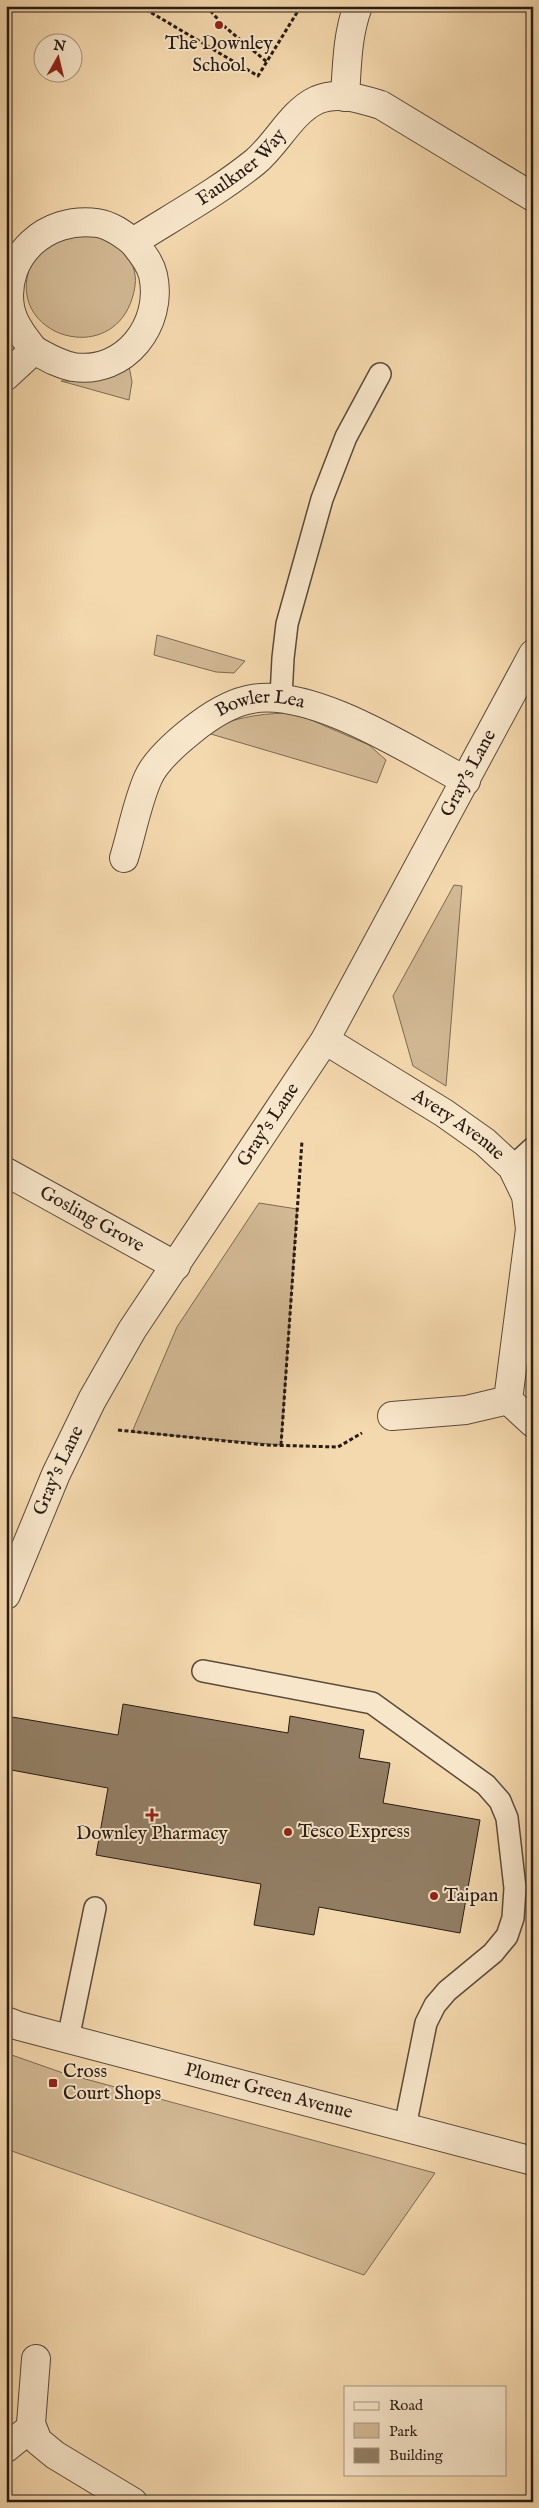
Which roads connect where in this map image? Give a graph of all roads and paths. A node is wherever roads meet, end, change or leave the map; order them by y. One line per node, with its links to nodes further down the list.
1 (140, 6): 5 (path)
2 (206, 6): 5 (path)
3 (301, 6): 5 (path)
4 (358, 6): 6 (street)
5 (267, 62)
6 (345, 97): 7 (street, Faulkner Way); 8 (street, Faulkner Way)
7 (533, 198)
8 (133, 242): 9 (street); 9 (street)
9 (34, 350): 11 (street)
10 (380, 374): 13 (lane)
11 (6, 376)
12 (533, 654): 14 (street, Gray's Lane)
13 (281, 697): 14 (street, Bowler Lea); 15 (street, Bowler Lea)
14 (466, 780): 16 (street, Gray's Lane)
15 (124, 858)
16 (325, 1040): 17 (street, Gray's Lane); 19 (street, Avery Avenue)
17 (285, 1101): 22 (street, Gray's Lane); 27 (path)
18 (533, 1148): 19 (lane)
19 (512, 1167): 21 (street, Avery Avenue)
20 (6, 1172): 22 (street, Gosling Grove)
21 (530, 1214): 23 (street, Avery Avenue)
22 (176, 1266): 26 (street, Gray's Lane)
23 (508, 1400): 24 (street); 25 (street)
24 (392, 1416): 27 (path)
25 (533, 1423)
26 (80, 1425): 27 (path); 28 (street, Gray's Lane)
27 (281, 1445)
28 (14, 1557): 29 (street, Gray's Lane)
29 (6, 1595)
30 (203, 1671): 34 (lane)
31 (95, 1908): 33 (lane)
32 (6, 2021): 33 (street, Plomer Green Avenue)
33 (68, 2039): 34 (street, Plomer Green Avenue)
34 (405, 2127): 35 (street, Plomer Green Avenue)
35 (533, 2161)
36 (36, 2359): 37 (street)
37 (32, 2427): 38 (street); 39 (street)
38 (6, 2448)
39 (133, 2502)

